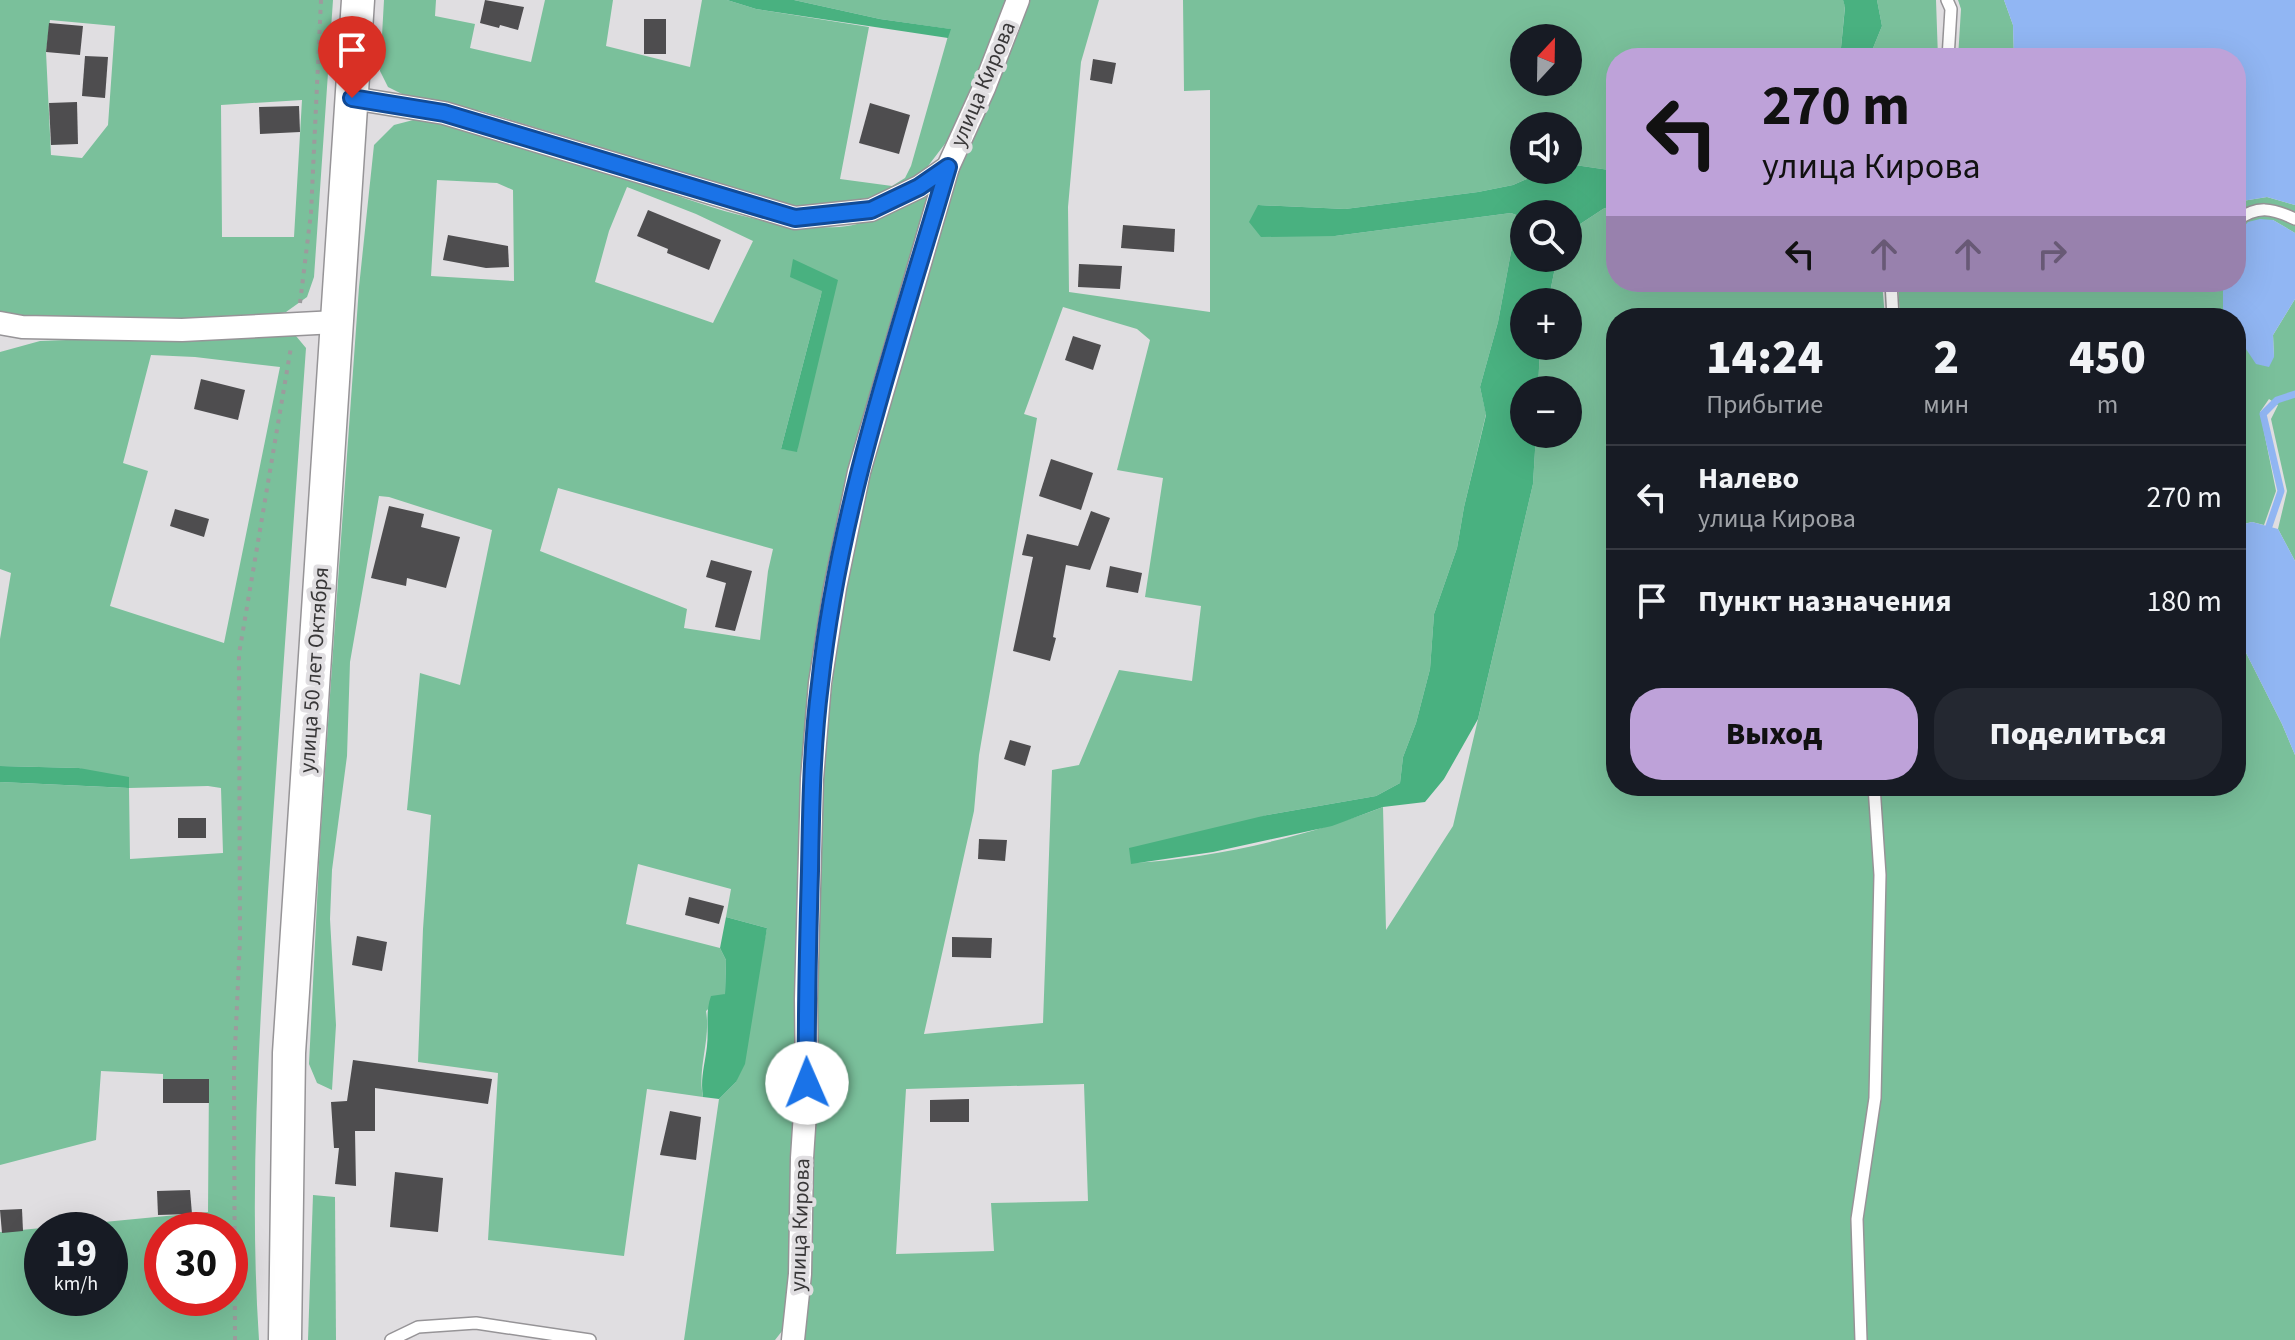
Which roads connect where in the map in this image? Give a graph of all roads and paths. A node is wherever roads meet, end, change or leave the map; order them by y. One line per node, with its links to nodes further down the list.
1 (321, 0): 12 (path)
2 (358, 0): 6 (main road, улица 50 лет Октября)
3 (1018, 0): 7 (street, улица Кирова)
4 (1947, 0): 5 (lane)
5 (1949, 48)
6 (352, 98): 7 (street, улица Кирова); 10 (main road, улица 50 лет Октября)
7 (948, 167): 18 (street, улица Кирова)
8 (2246, 215): 9 (lane)
9 (2295, 219)
10 (336, 322): 12 (street); 15 (main road, улица 50 лет Октября)
11 (0, 323): 12 (street)
12 (295, 324): 14 (path)
13 (1875, 796): 19 (lane)
14 (235, 1340)
15 (285, 1340)
16 (391, 1340): 17 (lane)
17 (590, 1340)
18 (793, 1340)
19 (1861, 1340)

